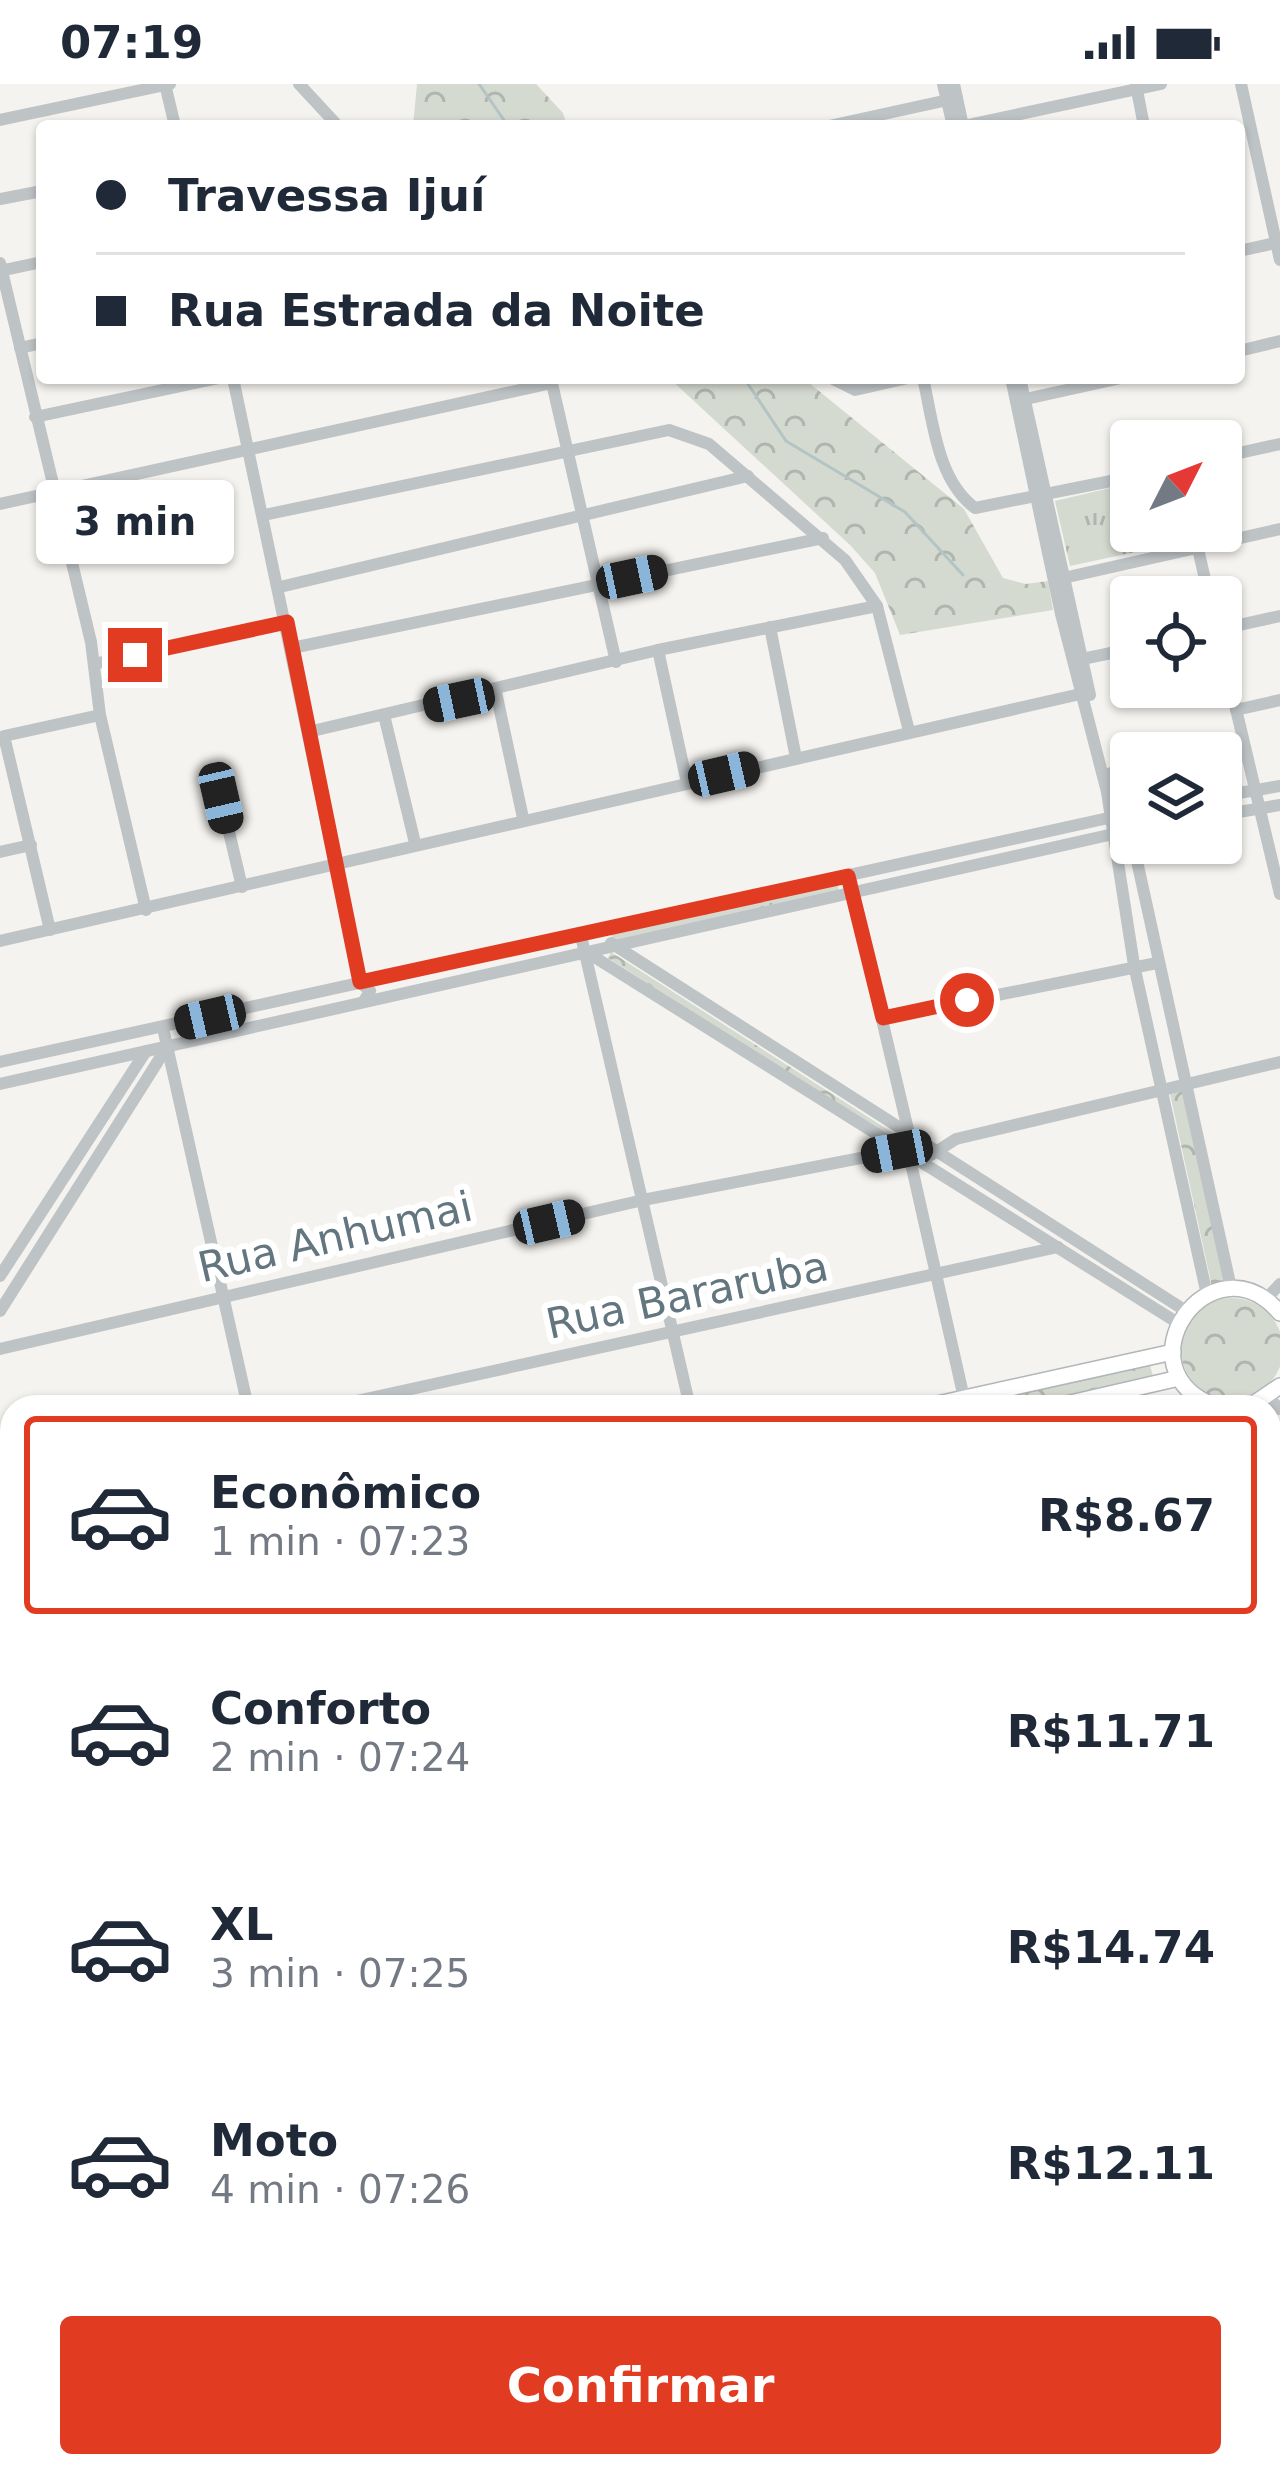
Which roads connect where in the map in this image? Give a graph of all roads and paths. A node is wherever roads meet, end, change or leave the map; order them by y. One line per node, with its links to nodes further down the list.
1 (167, 84): 9 (street); 10 (street)
2 (299, 84): 11 (street)
3 (943, 84): 7 (street)
4 (1161, 84): 6 (street)
5 (1241, 84): 18 (street)
6 (1136, 86): 8 (street); 15 (street)
7 (952, 94): 12 (street)
8 (1048, 109): 13 (street); 14 (street)
9 (0, 120)
10 (174, 120)
11 (332, 120)
12 (852, 120)
13 (993, 120)
14 (1051, 120)
15 (1143, 120)
16 (36, 191): 17 (street)
17 (0, 199)
18 (1278, 243): 19 (street); 20 (street)
19 (1245, 250)
20 (1280, 260)
21 (36, 263): 22 (street)
22 (1, 268): 25 (street)
23 (1280, 341): 26 (street)
24 (36, 344): 25 (street)
25 (20, 348): 37 (street)
26 (1245, 350)
27 (191, 384): 37 (street)
28 (234, 384): 40 (street)
29 (534, 384): 40 (street)
30 (552, 384): 39 (street)
31 (843, 384): 32 (street)
32 (882, 384)
33 (924, 384): 45 (street)
34 (1016, 384): 36 (street)
35 (1095, 384): 36 (street)
36 (1020, 401): 45 (street)
37 (35, 417): 44 (street)
38 (1280, 444): 41 (street)
39 (568, 450): 42 (street); 47 (street); 48 (street)
40 (250, 451): 44 (street); 47 (street)
41 (1242, 453)
42 (748, 476): 48 (street); 50 (street)
43 (1110, 481): 45 (street)
44 (54, 494): 46 (street); 66 (street)
45 (1040, 495): 53 (street)
46 (0, 504)
47 (264, 514): 55 (street)
48 (581, 520): 54 (street); 55 (street)
49 (1280, 530): 51 (street)
50 (823, 538): 54 (street); 56 (street)
51 (1242, 539)
52 (1184, 552): 53 (street)
53 (1059, 579): 64 (street); 68 (street)
54 (598, 584): 61 (street); 65 (street)
55 (280, 587): 58 (street)
56 (877, 606): 60 (street); 73 (street)
57 (1280, 616): 59 (street)
58 (287, 622): 61 (street); 66 (street)
59 (1242, 624)
60 (770, 627): 62 (street); 75 (street)
61 (292, 647): 74 (street)
62 (658, 650): 65 (street); 77 (street)
63 (1110, 653): 64 (street)
64 (1082, 659): 68 (street)
65 (616, 662): 67 (street)
66 (94, 664): 71 (street)
67 (496, 692): 72 (street); 85 (street)
68 (1085, 693): 73 (street); 76 (street)
69 (1280, 700): 70 (street)
70 (1236, 710): 79 (street)
71 (100, 715): 89 (street); 99 (street)
72 (384, 715): 74 (street); 88 (street)
73 (909, 731): 75 (street)
74 (308, 732): 93 (street)
75 (796, 758): 77 (street)
76 (1110, 775)
77 (687, 783): 85 (street)
78 (1280, 785): 79 (street)
79 (1253, 790): 80 (street); 83 (street)
80 (1242, 792)
81 (221, 798): 95 (street)
82 (1280, 805): 83 (street)
83 (1257, 809): 84 (street); 97 (street)
84 (1242, 812)
85 (524, 818): 88 (street)
86 (1110, 818): 94 (street)
87 (1110, 835): 96 (street)
88 (416, 842): 93 (street)
89 (31, 845): 90 (street); 101 (street)
90 (0, 852)
91 (1116, 864): 100 (street)
92 (1137, 864): 98 (street)
93 (334, 866): 95 (street); 110 (street)
94 (848, 876): 96 (street); 102 (street)
95 (242, 887): 99 (street)
96 (852, 892): 105 (street); 113 (street)
97 (1280, 894)
98 (1146, 909): 100 (street); 108 (street)
99 (146, 910): 101 (street)
100 (1125, 913): 109 (street)
101 (50, 930): 104 (street)
102 (604, 931): 103 (street); 105 (street)
103 (581, 936): 106 (street); 107 (street)
104 (0, 941)
105 (613, 946): 106 (street); 123 (street)
106 (588, 953): 111 (street); 124 (street); 127 (street)
107 (454, 963): 110 (street); 111 (street)
108 (1157, 963): 109 (street); 121 (street)
109 (1134, 965): 113 (street); 122 (street)
110 (360, 982): 112 (street); 114 (street)
111 (458, 982): 112 (street)
112 (364, 1001): 116 (street)
113 (883, 1018): 123 (street)
114 (163, 1028): 115 (street); 116 (street)
115 (142, 1032): 117 (street); 118 (street)
116 (167, 1047): 117 (street); 134 (street); 136 (street)
117 (146, 1051): 120 (street); 130 (street)
118 (0, 1062)
119 (1280, 1062): 121 (street)
120 (0, 1084)
121 (1187, 1085): 122 (street); 132 (street)
122 (1161, 1090): 125 (street); 133 (street)
123 (910, 1138): 124 (street); 125 (street)
124 (897, 1151): 126 (street); 127 (street, Rua Anhumai)
125 (931, 1151): 126 (street); 137 (street)
126 (916, 1162): 128 (street); 129 (street)
127 (643, 1200): 134 (street, Rua Anhumai); 138 (street)
128 (1058, 1247): 129 (street, Rua Bararuba); 137 (street)
129 (935, 1275): 138 (street, Rua Bararuba); 145 (street)
130 (0, 1276)
131 (1280, 1284): 135 (street)
132 (1231, 1288): 133 (main road); 135 (main road)
133 (1207, 1295): 137 (main road)
134 (223, 1297): 139 (street, Rua Anhumai); 142 (street)
135 (1276, 1307)
136 (0, 1311)
137 (1182, 1317): 140 (main road)
138 (673, 1332): 143 (street, Rua Bararuba); 144 (street)
139 (0, 1349)
140 (1172, 1352): 141 (main road); 146 (main road)
141 (1179, 1378): 147 (main road); 148 (main road)
142 (245, 1395)
143 (384, 1395)
144 (687, 1395)
145 (963, 1395)
146 (997, 1395)
147 (1105, 1395)
148 (1195, 1395)

